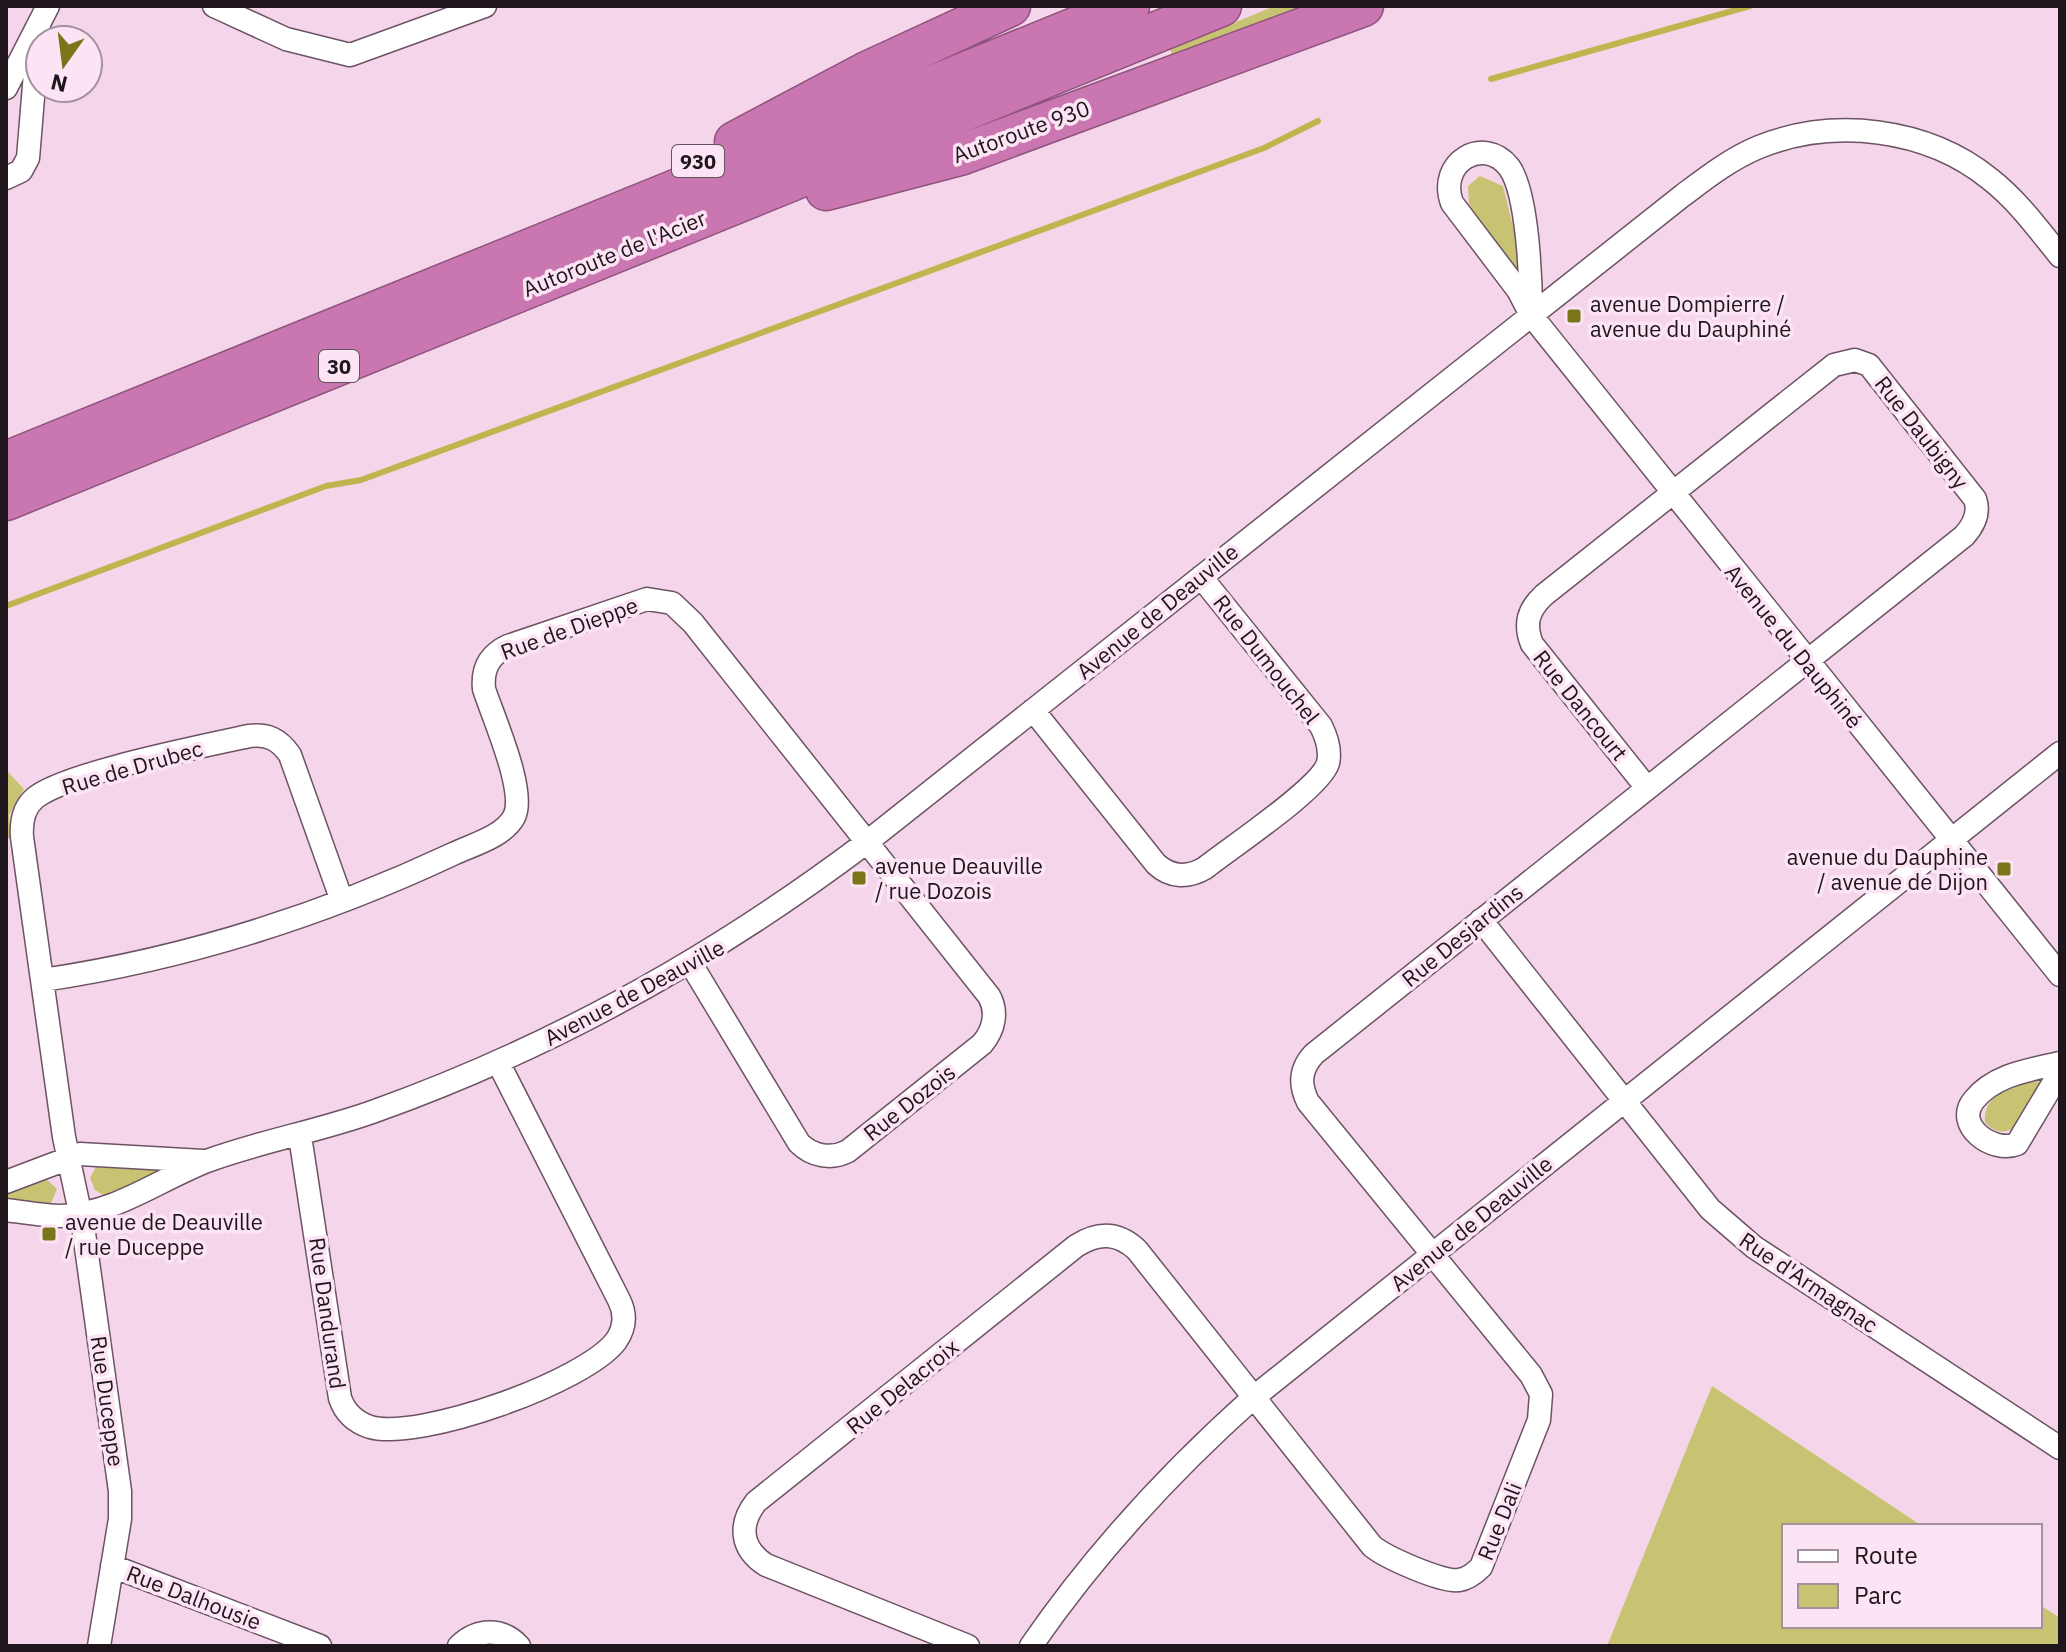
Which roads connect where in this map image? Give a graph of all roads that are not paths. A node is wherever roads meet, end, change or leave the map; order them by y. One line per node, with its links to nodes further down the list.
1 (214, 6): 2 (street)
2 (485, 6)
3 (1010, 6): 11 (highway, 930)
4 (1129, 6): 11 (highway, Autoroute de l'Acier / 30)
5 (1221, 6): 10 (highway, Autoroute de l'Acier / 30)
6 (1363, 6): 10 (highway, Autoroute 930)
7 (43, 15): 8 (street); 9 (street)
8 (6, 88)
9 (6, 178)
10 (671, 230): 16 (highway, Autoroute de l'Acier / 30)
11 (529, 249): 14 (highway, Autoroute de l'Acier / 30)
12 (2060, 256): 13 (street, Avenue de Deauville)
13 (1531, 315): 13 (street, Avenue du Dauphiné); 15 (street, Avenue du Dauphiné); 17 (street, Avenue de Deauville)
14 (6, 462)
15 (1673, 494): 18 (street, Avenue du Dauphiné); 18 (street, Rue Daubigny); 21 (street, Rue Dancourt)
16 (6, 500)
17 (1201, 577): 19 (street, Avenue de Deauville); 19 (street, Rue Dumouchel)
18 (1806, 662): 21 (street, Rue Desjardins); 22 (street, Avenue du Dauphiné)
19 (1033, 710): 23 (street, Avenue de Deauville)
20 (2060, 753): 22 (street, Avenue de Deauville)
21 (1647, 788): 25 (street, Rue Desjardins)
22 (1950, 841): 27 (street, Avenue du Dauphiné); 32 (street, Avenue de Deauville)
23 (867, 842): 24 (street, Rue de Dieppe); 26 (street, Avenue de Deauville); 26 (street, Rue Dozois)
24 (342, 901): 28 (street, Rue de Dieppe); 28 (street, Rue de Drubec)
25 (1481, 920): 32 (street, Rue d'Armagnac); 39 (street, Rue Desjardins)
26 (691, 964): 29 (street, Avenue de Deauville)
27 (2060, 975)
28 (43, 980): 34 (street, Rue de Drubec)
29 (498, 1062): 33 (street, Avenue de Deauville); 33 (street, Rue Dandurand)
30 (2060, 1063): 31 (street)
31 (2060, 1072)
32 (1624, 1101): 39 (street, Avenue de Deauville); 41 (street, Rue d'Armagnac)
33 (300, 1136): 35 (street, Avenue de Deauville)
34 (69, 1157): 35 (street, Avenue de Deauville); 36 (street, Avenue de Deauville); 38 (street, Rue Duceppe)
35 (206, 1161): 38 (street, Avenue de Deauville)
36 (6, 1182)
37 (6, 1210): 38 (street, Avenue de Deauville)
38 (81, 1213): 42 (street, Rue Duceppe)
39 (1432, 1253): 40 (street, Avenue de Deauville); 40 (street, Rue Dali)
40 (1254, 1397): 47 (street, Rue Delacroix); 48 (street, Avenue de Deauville)
41 (2060, 1448)
42 (112, 1566): 43 (street, Rue Duceppe); 44 (street, Rue Dalhousie)
43 (99, 1646)
44 (320, 1646)
45 (459, 1646): 46 (street)
46 (519, 1646)
47 (968, 1646)
48 (1031, 1646)

